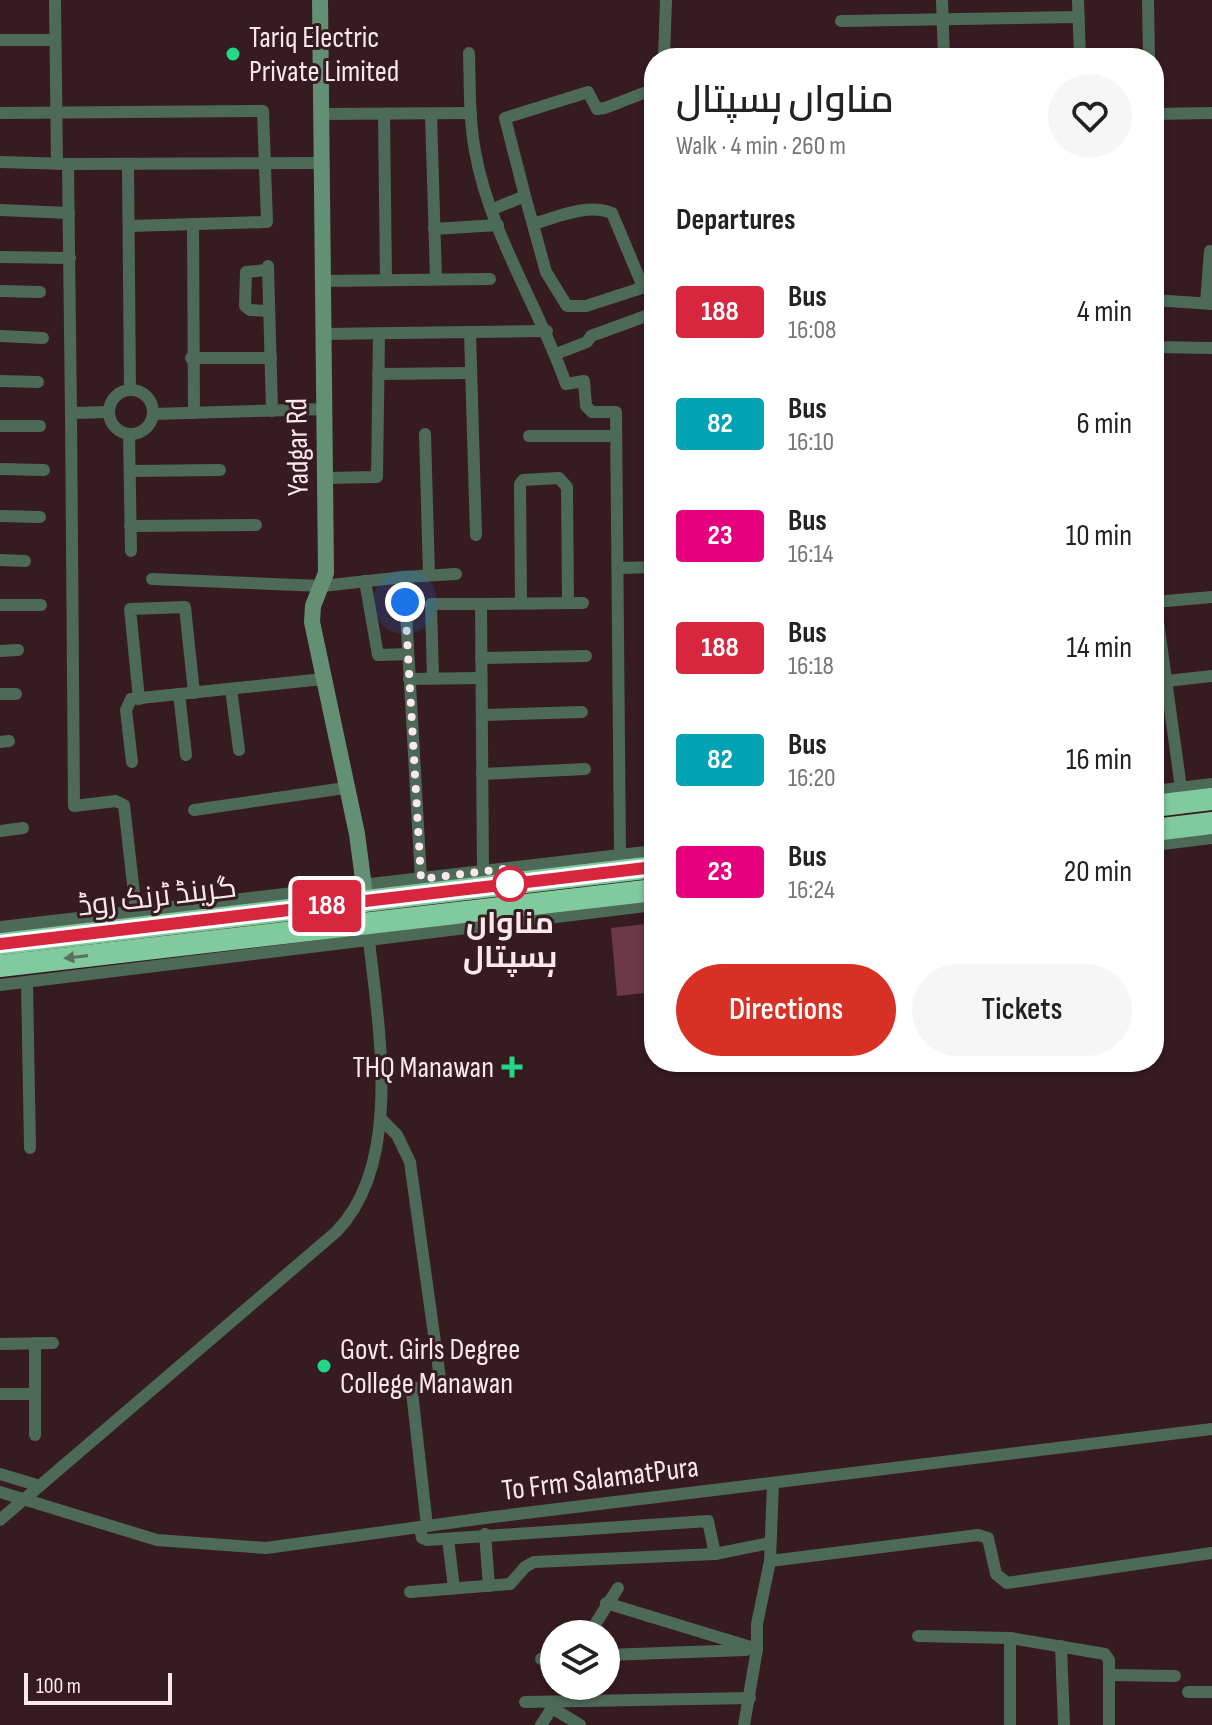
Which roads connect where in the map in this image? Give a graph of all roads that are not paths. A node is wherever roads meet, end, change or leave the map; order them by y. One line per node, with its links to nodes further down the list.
1 (55, 0): 11 (street)
2 (320, 0): 22 (street, Yadgar Rd)
3 (666, 0): 12 (street)
4 (942, 0): 8 (street)
5 (1078, 0): 7 (street)
6 (1148, 0): 15 (street)
7 (1079, 17): 8 (street); 14 (street)
8 (943, 19): 9 (street); 13 (street)
9 (841, 21)
10 (0, 40): 11 (street)
11 (55, 40): 19 (street)
12 (664, 48)
13 (944, 48)
14 (1080, 48)
15 (1149, 48)
16 (469, 53): 20 (street)
17 (644, 93): 31 (street)
18 (0, 113): 19 (street)
19 (56, 113): 28 (street); 29 (street)
20 (471, 113): 24 (street); 32 (street)
21 (1212, 113): 25 (street)
22 (320, 114): 23 (street); 27 (street, Yadgar Rd)
23 (384, 114): 24 (street); 46 (street)
24 (431, 114): 39 (street)
25 (1164, 114)
26 (0, 162): 28 (street)
27 (321, 163): 29 (street); 47 (street, Yadgar Rd)
28 (63, 164): 30 (street); 34 (street)
29 (265, 164): 30 (street); 35 (street)
30 (128, 165): 38 (street)
31 (525, 196): 32 (street); 36 (street)
32 (493, 209): 37 (street)
33 (0, 210): 34 (street)
34 (69, 213): 42 (street)
35 (193, 224): 38 (street); 64 (street)
36 (533, 224): 43 (street); 48 (street)
37 (498, 225): 39 (street); 55 (street)
38 (129, 226): 70 (street)
39 (434, 229): 44 (street)
40 (1210, 251): 52 (street)
41 (0, 257): 42 (street)
42 (70, 258): 74 (street)
43 (644, 275)
44 (436, 279): 45 (street); 46 (street)
45 (490, 279)
46 (386, 280): 47 (street)
47 (322, 281): 57 (street, Yadgar Rd)
48 (644, 287)
49 (0, 291): 50 (street)
50 (40, 292)
51 (1164, 301): 52 (street)
52 (1209, 303)
53 (269, 311): 53 (street); 65 (street)
54 (644, 317): 63 (street)
55 (547, 331): 56 (street); 63 (street)
56 (470, 332): 58 (street); 66 (street)
57 (323, 334): 58 (street); 71 (street, Yadgar Rd)
58 (379, 334): 67 (street)
59 (0, 336): 60 (street)
60 (43, 338)
61 (1164, 347): 62 (street)
62 (1212, 348)
63 (556, 354): 82 (street)
64 (191, 358): 65 (street); 75 (street)
65 (271, 358): 72 (street)
66 (471, 373): 67 (street); 92 (street)
67 (378, 374): 87 (street)
68 (0, 381): 69 (street)
69 (38, 382)
70 (130, 390): 73 (street); 76 (street)
71 (325, 409): 72 (street); 87 (street, Yadgar Rd)
72 (272, 411): 75 (street)
73 (109, 412): 74 (street); 79 (street)
74 (71, 413): 157 (street)
75 (194, 413): 76 (street)
76 (153, 414): 79 (street)
77 (0, 426): 78 (street)
78 (40, 426)
79 (129, 434): 86 (street)
80 (425, 434): 99 (street)
81 (529, 436): 82 (street)
82 (616, 436): 97 (street)
83 (0, 469): 84 (street)
84 (44, 470)
85 (220, 470): 86 (street)
86 (130, 471): 91 (street)
87 (326, 478): 103 (street, Yadgar Rd)
88 (0, 516): 89 (street)
89 (40, 517)
90 (256, 525): 91 (street)
91 (130, 526): 93 (street)
92 (476, 535)
93 (131, 551)
94 (0, 560): 95 (street)
95 (25, 561)
96 (644, 567): 97 (street)
97 (619, 568): 151 (street)
98 (456, 574): 99 (street)
99 (429, 575): 100 (street)
100 (404, 577): 102 (street); 114 (street)
101 (152, 579): 103 (street)
102 (365, 581): 103 (street); 114 (street)
103 (322, 586): 121 (street, Yadgar Rd)
104 (1212, 597): 105 (street)
105 (1164, 598)
106 (521, 603): 107 (street); 107 (street); 109 (street)
107 (568, 603): 108 (street)
108 (583, 603)
109 (481, 604): 116 (street); 119 (street)
110 (0, 605): 111 (street)
111 (41, 605)
112 (18, 650): 113 (street)
113 (0, 651)
114 (408, 654): 122 (street)
115 (586, 656): 116 (street)
116 (481, 658): 120 (street)
117 (1164, 670): 123 (street)
118 (1212, 676): 123 (street)
119 (433, 678): 120 (street); 122 (street)
120 (481, 678): 131 (street)
121 (323, 679): 124 (street); 138 (street, Yadgar Rd)
122 (409, 679): 154 (street)
123 (1166, 681): 139 (street)
124 (231, 689): 125 (street); 132 (street)
125 (194, 693): 128 (street); 129 (street)
126 (0, 694): 127 (street)
127 (16, 694)
128 (179, 694): 129 (street); 133 (street)
129 (139, 699): 134 (street)
130 (582, 712): 131 (street)
131 (482, 715): 136 (street)
132 (239, 750)
133 (186, 755)
134 (132, 762)
135 (585, 769): 136 (street)
136 (482, 774): 153 (street)
137 (1212, 784): 139 (street)
138 (345, 788): 143 (street); 158 (street, Yadgar Rd)
139 (1181, 788): 140 (street)
140 (1164, 790)
141 (1212, 799): 142 (highway)
142 (1164, 805)
143 (194, 810)
144 (1212, 823): 146 (highway)
145 (23, 828): 147 (street)
146 (1164, 829)
147 (0, 831)
148 (1212, 838): 149 (street)
149 (1164, 844)
150 (644, 852): 151 (street)
151 (620, 855): 153 (street)
152 (644, 869): 158 (highway, گرینڈ ٹرنک روڈ)
153 (483, 872): 154 (street)
154 (421, 879): 158 (street)
155 (644, 892): 159 (highway, گرینڈ ٹرنک روڈ)
156 (644, 906): 159 (street)
157 (136, 911): 158 (street); 160 (street)
158 (367, 912): 159 (highway, گرینڈ ٹرنک روڈ); 161 (highway, گرینڈ ٹرنک روڈ); 162 (highway, گرینڈ ٹرنک روڈ, one-way to 162); 163 (street); 165 (street)
159 (469, 919)
160 (0, 927)
161 (0, 944)
162 (0, 966)
163 (27, 982): 164 (street); 166 (street)
164 (0, 985)
165 (380, 1118): 176 (street); 180 (street)
166 (30, 1148)
167 (35, 1343): 168 (street); 169 (street); 171 (street)
168 (53, 1343)
169 (0, 1344)
170 (0, 1394): 171 (street)
171 (35, 1394): 173 (street)
172 (1212, 1429): 175 (street, To Frm SalamatPura)
173 (35, 1435)
174 (0, 1474): 176 (street)
175 (773, 1483): 180 (street, To Frm SalamatPura); 183 (street)
176 (40, 1486): 178 (street)
177 (0, 1492): 178 (street, To Frm SalamatPura)
178 (25, 1499): 179 (street); 180 (street, To Frm SalamatPura)
179 (0, 1520)
180 (424, 1526): 182 (street)
181 (485, 1534): 182 (street); 185 (street); 187 (street)
182 (448, 1539): 188 (street)
183 (770, 1543): 185 (street); 186 (street)
184 (1212, 1553): 186 (street)
185 (715, 1554): 187 (street)
186 (770, 1561): 196 (street)
187 (489, 1586): 188 (street)
188 (454, 1588): 190 (street)
189 (618, 1588): 191 (street)
190 (410, 1592)
191 (606, 1603): 192 (street); 196 (street)
192 (597, 1620)
193 (918, 1636): 194 (street)
194 (1010, 1638): 195 (street); 207 (street)
195 (1061, 1646): 198 (street); 208 (street)
196 (757, 1649): 197 (street); 202 (street)
197 (620, 1654)
198 (1109, 1675): 199 (street); 209 (street)
199 (1175, 1676)
200 (1188, 1692): 201 (street)
201 (1212, 1692)
202 (750, 1698): 203 (street); 206 (street)
203 (525, 1702)
204 (541, 1725): 205 (street)
205 (580, 1725)
206 (744, 1725)
207 (1010, 1725)
208 (1064, 1725)
209 (1109, 1725)

